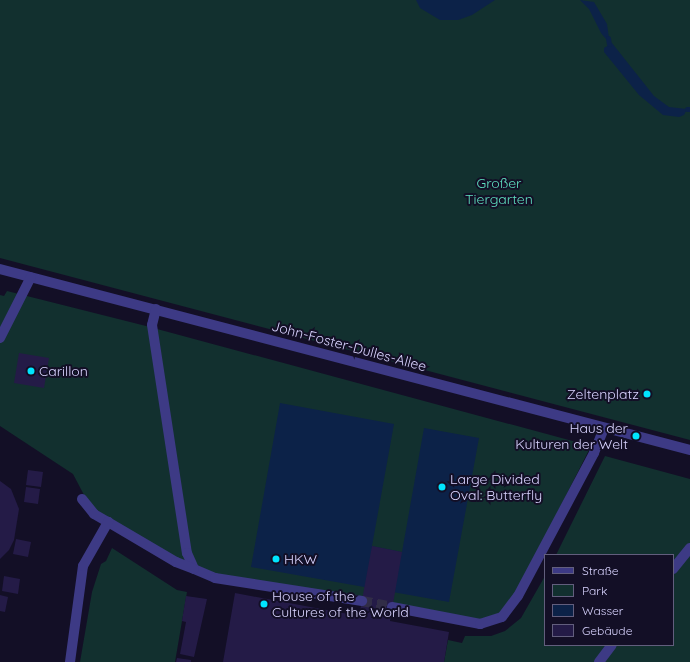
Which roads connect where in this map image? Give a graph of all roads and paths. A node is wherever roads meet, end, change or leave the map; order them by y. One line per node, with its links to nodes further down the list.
1 (0, 269): 2 (street, John-Foster-Dulles-Allee)
2 (30, 277): 3 (street, John-Foster-Dulles-Allee); 4 (street)
3 (156, 309): 5 (street, John-Foster-Dulles-Allee); 11 (street)
4 (0, 338)
5 (604, 428): 6 (street, John-Foster-Dulles-Allee); 13 (street)
6 (690, 450)
7 (82, 499): 8 (street)
8 (108, 522): 11 (street); 15 (street)
9 (690, 548): 10 (street)
10 (674, 568)
11 (194, 569): 12 (street)
12 (362, 601)
13 (392, 607)
14 (611, 646): 16 (street)
15 (70, 662)
16 (599, 662)

